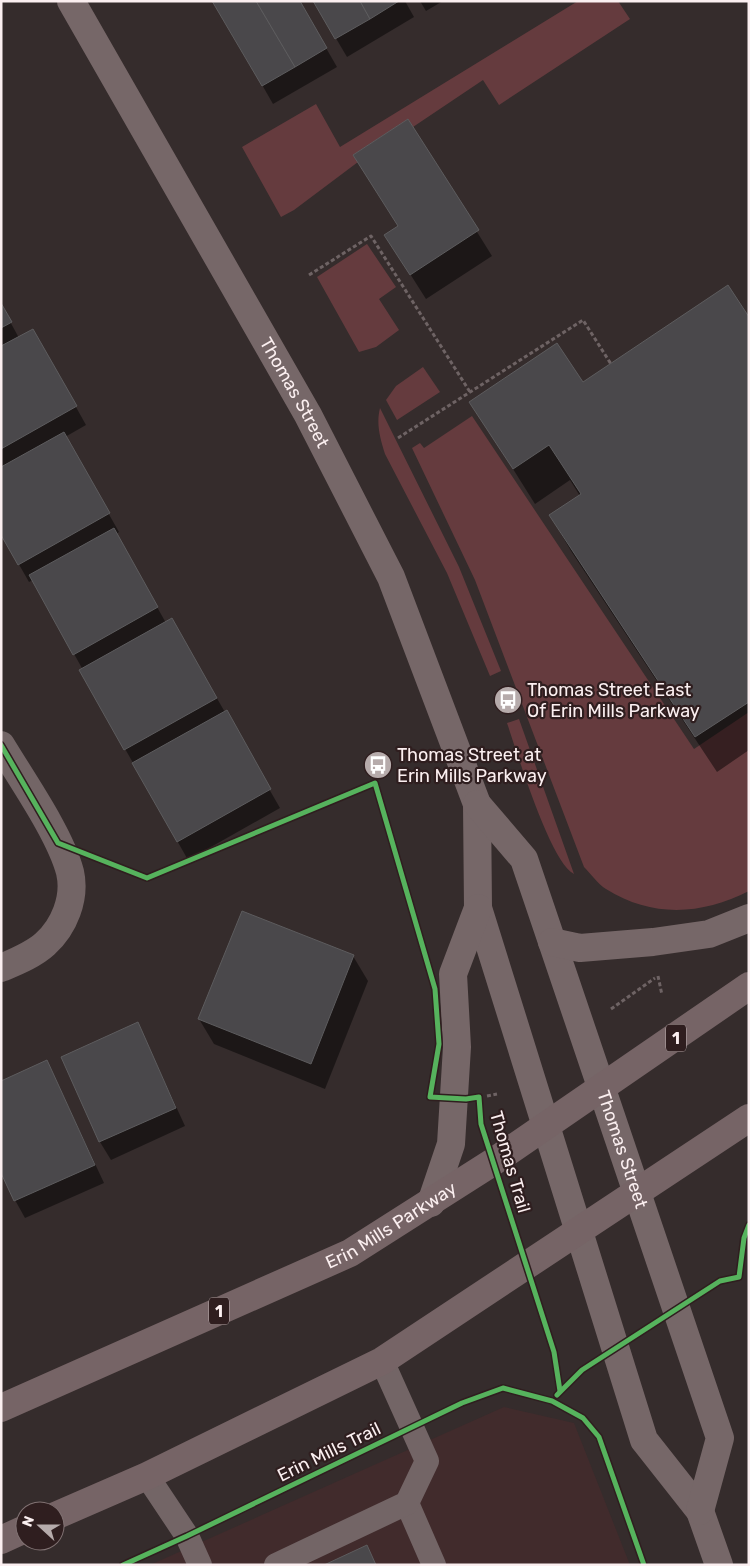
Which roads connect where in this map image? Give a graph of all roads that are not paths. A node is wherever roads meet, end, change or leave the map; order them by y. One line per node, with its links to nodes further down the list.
1 (70, 1): 3 (street, Thomas Street)
2 (1, 745): 7 (street)
3 (477, 804): 4 (street, Thomas Street); 6 (street, Thomas Street)
4 (478, 908): 11 (street, Thomas Street); 13 (street)
5 (749, 918): 6 (street)
6 (552, 942): 9 (street, Thomas Street)
7 (1, 968)
8 (749, 986): 9 (main road, Erin Mills Parkway / 1)
9 (603, 1088): 11 (main road, Erin Mills Parkway / 1); 12 (street, Thomas Street)
10 (749, 1118): 12 (main road)
11 (547, 1126): 13 (main road, Erin Mills Parkway / 1); 14 (street, Thomas Street)
12 (638, 1194): 14 (main road); 19 (street, Thomas Street)
13 (431, 1203): 16 (main road, Erin Mills Parkway / 1)
14 (580, 1232): 15 (main road); 19 (street, Thomas Street)
15 (382, 1361): 17 (main road); 18 (lane)
16 (1, 1408)
17 (146, 1476): 20 (main road); 23 (lane)
18 (407, 1503): 24 (lane); 25 (lane)
19 (700, 1511): 26 (street, Thomas Street)
20 (65, 1512)
21 (15, 1534): 22 (main road)
22 (1, 1540)
23 (200, 1565)
24 (276, 1565)
25 (434, 1565)
26 (719, 1565)

